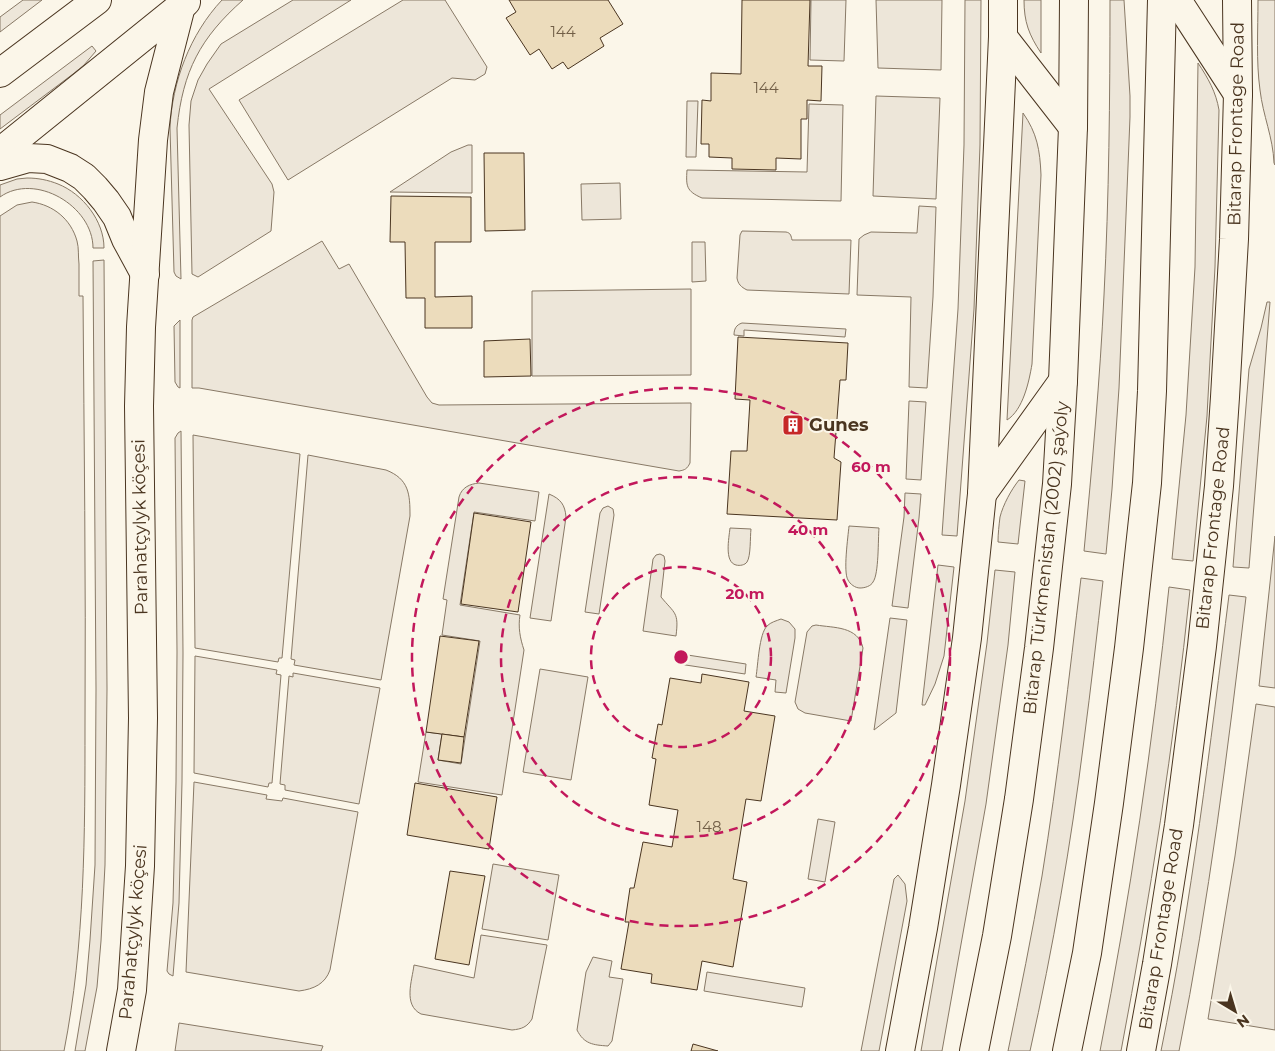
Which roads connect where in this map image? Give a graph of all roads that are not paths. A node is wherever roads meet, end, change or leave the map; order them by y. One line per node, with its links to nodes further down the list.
1 (98, 0): 9 (street)
2 (1003, 0): 8 (street)
3 (1074, 0): 11 (street, Bitarap Türkmenistan (2002) şaýoly)
4 (1162, 0): 20 (street)
5 (1177, 0): 10 (street)
6 (1238, 0): 10 (street, Bitarap Frontage Road)
7 (185, 3): 12 (street); 14 (street, Parahatçylyk köçesi)
8 (1003, 37): 11 (street); 16 (street)
9 (0, 73)
10 (1238, 94): 21 (street, Bitarap Frontage Road)
11 (1073, 127): 15 (street, Bitarap Türkmenistan (2002) şaýoly)
12 (0, 152)
13 (0, 166): 14 (street)
14 (145, 274): 17 (street, Parahatçylyk köçesi)
15 (1063, 381): 16 (street); 19 (street, Bitarap Türkmenistan (2002) şaýoly)
16 (982, 494): 18 (street)
17 (121, 1051)
18 (900, 1051)
19 (974, 1051)
20 (1067, 1051)
21 (1141, 1051)

